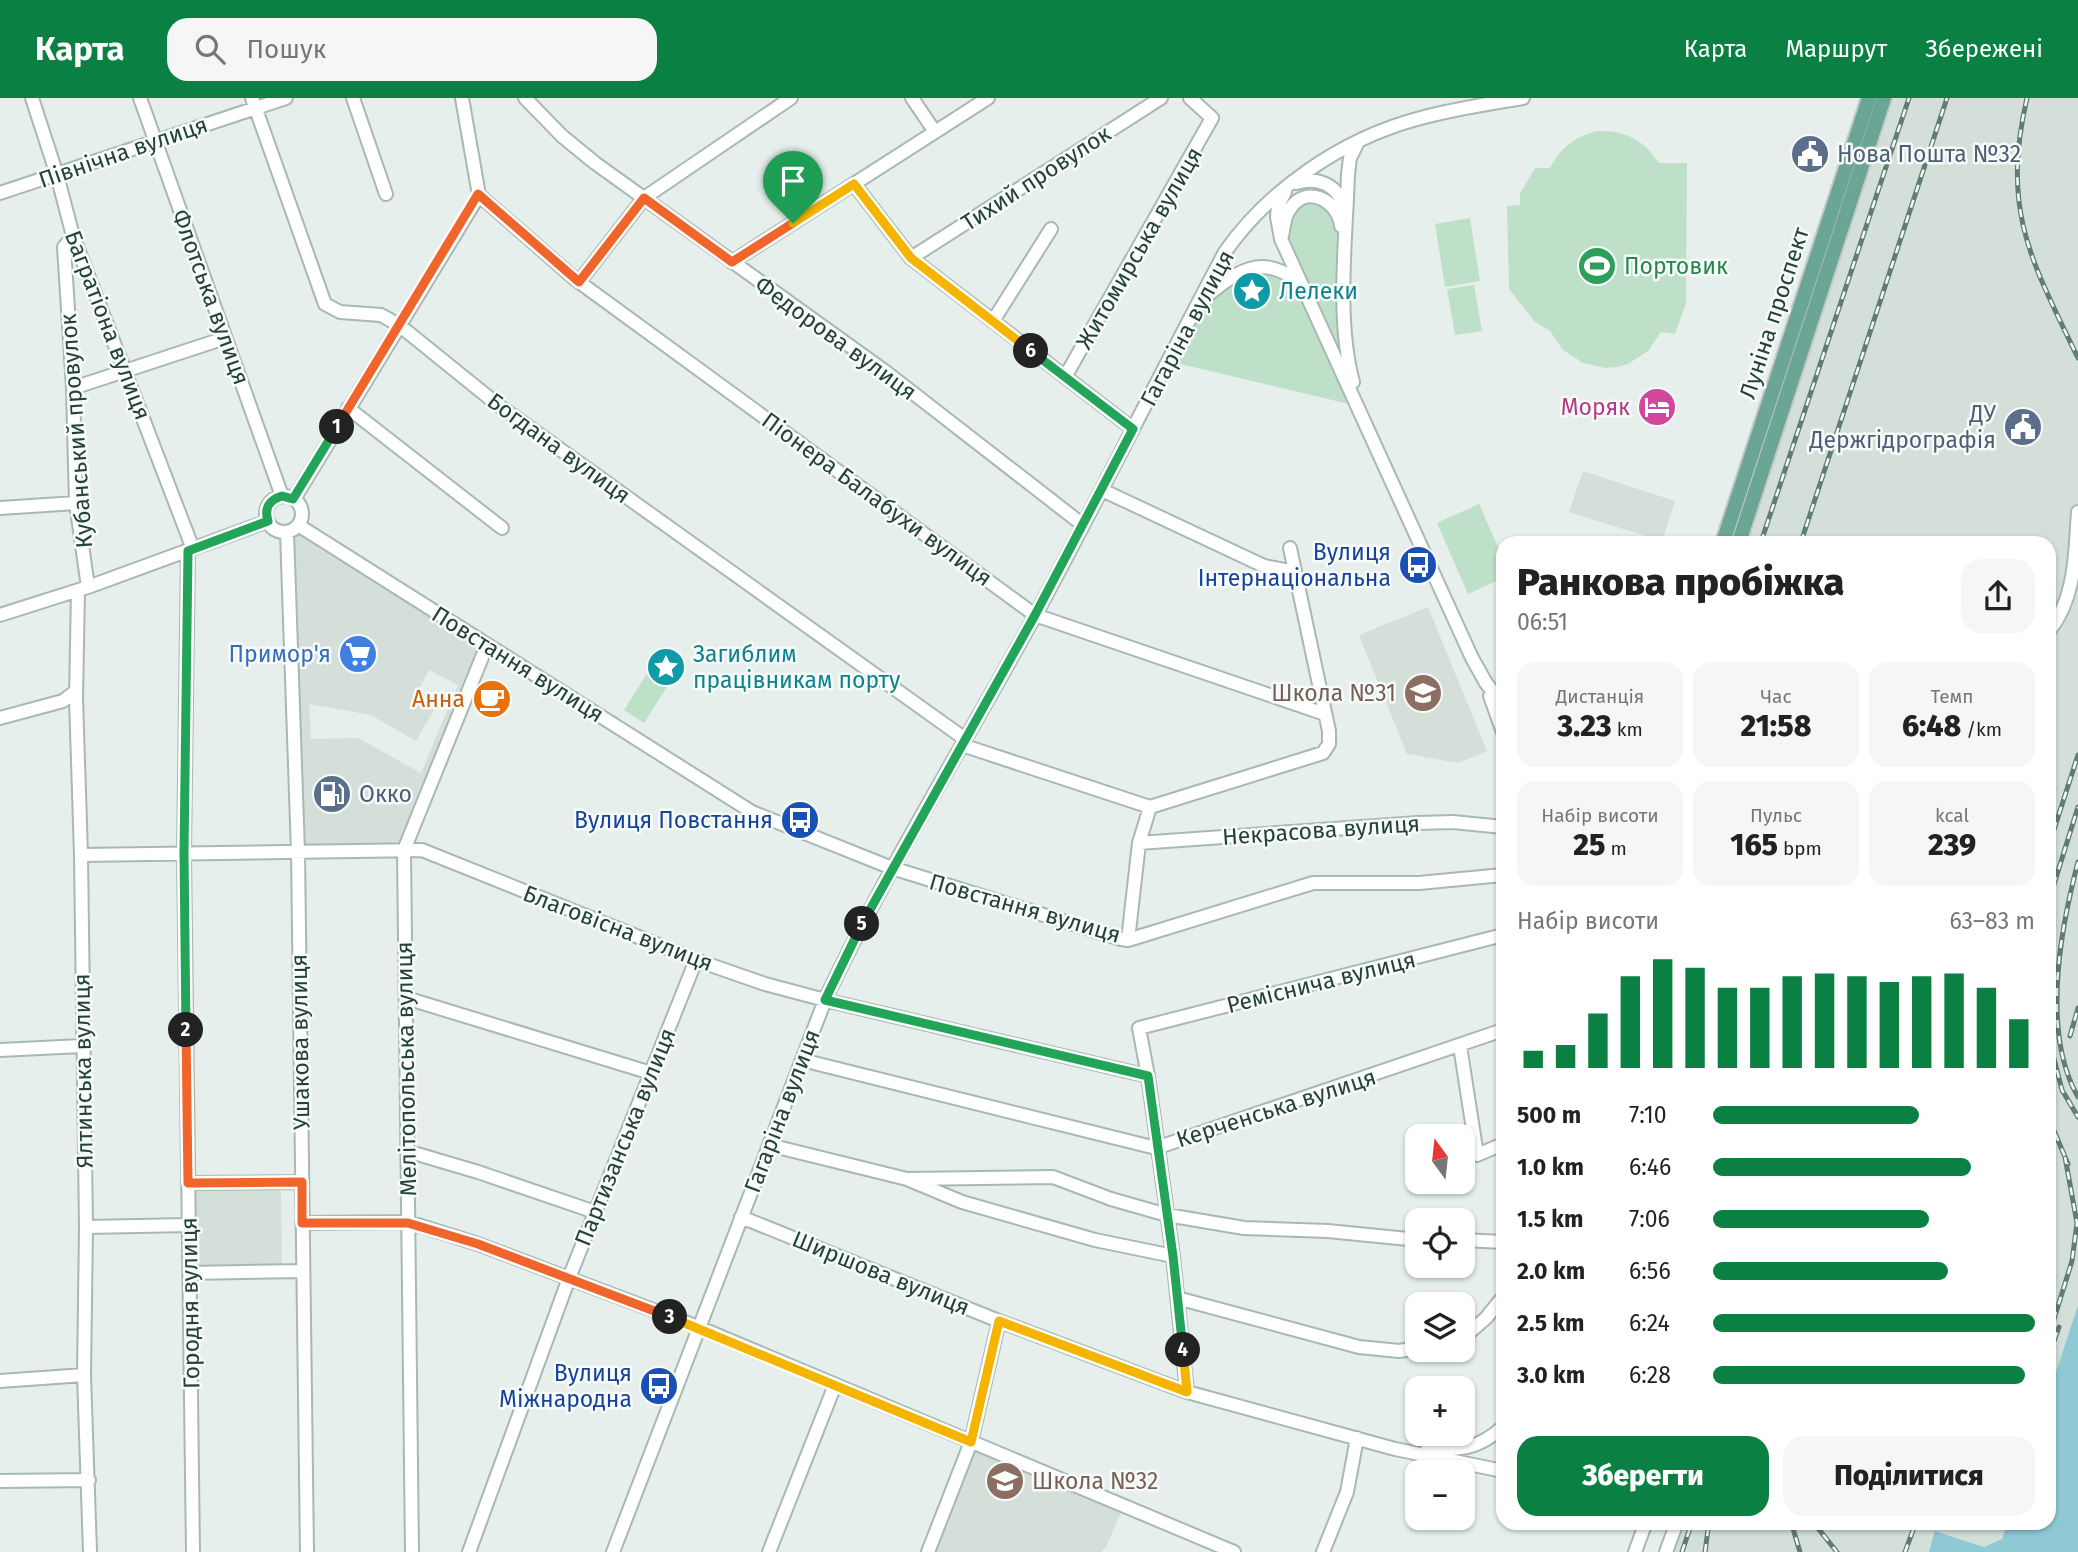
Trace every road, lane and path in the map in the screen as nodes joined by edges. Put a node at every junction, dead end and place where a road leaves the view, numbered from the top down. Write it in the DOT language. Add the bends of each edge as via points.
graph roads {
  1 [pos="32,98"];
  2 [pos="140,98"];
  3 [pos="286,98"];
  4 [pos="354,98"];
  5 [pos="463,98"];
  6 [pos="525,98"];
  7 [pos="791,98"];
  8 [pos="912,98"];
  9 [pos="988,98"];
  10 [pos="1161,98"];
  11 [pos="1190,98"];
  12 [pos="1522,98"];
  13 [pos="1868,98"];
  14 [pos="1884,98"];
  15 [pos="254,103"];
  16 [pos="1445,105"];
  17 [pos="935,132"];
  18 [pos="155,141"];
  19 [pos="1358,141"];
  20 [pos="57,175"];
  21 [pos="854,184"];
  22 [pos="1289,186"];
  23 [pos="0,193"];
  24 [pos="386,194"];
  25 [pos="478,194"];
  26 [pos="644,198"];
  27 [pos="1347,215"];
  28 [pos="1051,229"];
  29 [pos="73,236"];
  30 [pos="1281,239"];
  31 [pos="911,258"];
  32 [pos="732,262"];
  33 [pos="1345,272"];
  34 [pos="579,282"];
  35 [pos="1300,284"];
  36 [pos="1198,303"];
  37 [pos="993,321"];
  38 [pos="399,325"];
  39 [pos="225,338"];
  40 [pos="125,371"];
  41 [pos="1065,377"];
  42 [pos="73,388"];
  43 [pos="348,408"];
  44 [pos="1366,422"];
  45 [pos="1133,429"];
  46 [pos="1102,490"];
  47 [pos="288,497"];
  48 [pos="76,503"];
  49 [pos="0,508"];
  50 [pos="2078,512"];
  51 [pos="268,521"];
  52 [pos="1083,526"];
  53 [pos="502,528"];
  54 [pos="292,529"];
  55 [pos="1725,536"];
  56 [pos="1741,536"];
  57 [pos="1290,548"];
  58 [pos="191,550"];
  59 [pos="1295,572"];
  60 [pos="83,589"];
  61 [pos="0,615"];
  62 [pos="1035,615"];
  63 [pos="2056,620"];
  64 [pos="486,645"];
  65 [pos="1486,682"];
  66 [pos="76,691"];
  67 [pos="1496,696"];
  68 [pos="63,701"];
  69 [pos="76,708"];
  70 [pos="1496,711"];
  71 [pos="1325,715"];
  72 [pos="0,718"];
  73 [pos="963,742"];
  74 [pos="1150,807"];
  75 [pos="1496,826"];
  76 [pos="1139,843"];
  77 [pos="404,850"];
  78 [pos="298,852"];
  79 [pos="184,853"];
  80 [pos="81,855"];
  81 [pos="892,868"];
  82 [pos="1496,876"];
  83 [pos="1496,937"];
  84 [pos="1128,940"];
  85 [pos="696,960"];
  86 [pos="406,998"];
  87 [pos="825,1000"];
  88 [pos="1496,1033"];
  89 [pos="82,1046"];
  90 [pos="1460,1046"];
  91 [pos="0,1050"];
  92 [pos="802,1060"];
  93 [pos="651,1073"];
  94 [pos="1148,1076"];
  95 [pos="769,1145"];
  96 [pos="1496,1147"];
  97 [pos="1156,1148"];
  98 [pos="408,1152"];
  99 [pos="907,1179"];
  100 [pos="302,1182"];
  101 [pos="188,1183"];
  102 [pos="595,1212"];
  103 [pos="1167,1215"];
  104 [pos="741,1217"];
  105 [pos="302,1223"];
  106 [pos="408,1223"];
  107 [pos="189,1225"];
  108 [pos="86,1227"];
  109 [pos="1405,1239"];
  110 [pos="1475,1241"];
  111 [pos="1496,1242"];
  112 [pos="1173,1256"];
  113 [pos="303,1271"];
  114 [pos="190,1273"];
  115 [pos="569,1278"];
  116 [pos="1177,1298"];
  117 [pos="1496,1306"];
  118 [pos="999,1321"];
  119 [pos="698,1327"];
  120 [pos="1475,1328"];
  121 [pos="1405,1349"];
  122 [pos="84,1375"];
  123 [pos="0,1381"];
  124 [pos="835,1385"];
  125 [pos="1187,1392"];
  126 [pos="1496,1432"];
  127 [pos="1357,1438"];
  128 [pos="971,1442"];
  129 [pos="1395,1449"];
  130 [pos="1496,1470"];
  131 [pos="89,1480"];
  132 [pos="0,1481"];
  133 [pos="1643,1530"];
  134 [pos="1673,1530"];
  135 [pos="90,1552"];
  136 [pos="193,1552"];
  137 [pos="307,1552"];
  138 [pos="412,1552"];
  139 [pos="469,1552"];
  140 [pos="613,1552"];
  141 [pos="769,1552"];
  142 [pos="928,1552"];
  143 [pos="1234,1552"];
  144 [pos="1323,1552"];
  145 [pos="1635,1552"];
  146 [pos="1666,1552"];
  1 -- 20 [label="street, Багратіона вулиця"];
  2 -- 18 [label="street, Флотська вулиця"];
  3 -- 15 [label="street, Північна вулиця"];
  4 -- 24 [label="street"];
  5 -- 25 [label="street"];
  6 -- 26 [label="street, Федорова вулиця" via="570,143"];
  7 -- 26 [label="street"];
  8 -- 17 [label="street"];
  9 -- 17 [label="street"];
  10 -- 31 [label="street, Тихий провулок"];
  11 -- 41 [label="street, Житомирська вулиця" via="1212,118"];
  12 -- 16 [label="street, Гагаріна вулиця"];
  13 -- 55 [label="main road, Луніна проспект"];
  14 -- 56 [label="main road, Луніна проспект"];
  15 -- 18 [label="street, Північна вулиця"];
  15 -- 38 [label="street, Богдана вулиця" via="326,304 340,312 381,314"];
  16 -- 19 [label="street, Гагаріна вулиця"];
  17 -- 21 [label="street"];
  18 -- 20 [label="street, Північна вулиця"];
  18 -- 39 [label="street, Флотська вулиця"];
  19 -- 22 [label="street, Гагаріна вулиця"];
  19 -- 27 [label="street" via="1348,165"];
  20 -- 23 [label="street, Північна вулиця"];
  20 -- 29 [label="street, Багратіона вулиця"];
  21 -- 31 [label="street"];
  21 -- 32 [label="street"];
  22 -- 27 [label="street" via="1307,180 1326,184 1340,196"];
  22 -- 30 [label="street" via="1278,206"];
  22 -- 36 [label="street, Гагаріна вулиця" via="1238,234"];
  25 -- 34 [label="street, Піонера Балабухи вулиця"];
  25 -- 38 [label="street"];
  26 -- 32 [label="street, Федорова вулиця"];
  26 -- 34 [label="street"];
  27 -- 33 [label="street"];
  28 -- 37 [label="street"];
  29 -- 40 [label="street, Багратіона вулиця"];
  29 -- 42 [label="street, Кубанський провулок" via="64,247"];
  30 -- 33 [label="street" via="1294,204 1306,197 1325,200 1340,220"];
  30 -- 35 [label="street"];
  31 -- 37 [label="street"];
  32 -- 52 [label="street, Федорова вулиця" via="886,372"];
  33 -- 44 [label="street" via="1345,340"];
  34 -- 62 [label="street, Піонера Балабухи вулиця"];
  35 -- 36 [label="street" via="1278,269 1252,267"];
  35 -- 44 [label="street"];
  36 -- 45 [label="street, Гагаріна вулиця"];
  37 -- 41 [label="street"];
  38 -- 43 [label="street"];
  38 -- 73 [label="street, Богдана вулиця" via="498,405"];
  39 -- 40 [label="street"];
  39 -- 47 [label="street, Флотська вулиця"];
  40 -- 42 [label="street"];
  40 -- 58 [label="street, Багратіона вулиця"];
  41 -- 45 [label="street"];
  42 -- 48 [label="street, Кубанський провулок"];
  43 -- 47 [label="street"];
  43 -- 53 [label="street"];
  44 -- 65 [label="street"];
  45 -- 46 [label="street, Гагаріна вулиця"];
  46 -- 52 [label="street, Гагаріна вулиця"];
  46 -- 59 [label="street" via="1264,566"];
  47 -- 51 [label="street" via="270,502"];
  47 -- 54 [label="street" via="302,511"];
  48 -- 49 [label="street"];
  48 -- 60 [label="street, Кубанський провулок"];
  50 -- 63 [label="street" via="2069,588"];
  51 -- 54 [label="street" via="279,531"];
  51 -- 58 [label="street"];
  52 -- 62 [label="street, Гагаріна вулиця"];
  54 -- 64 [label="street, Повстання вулиця"];
  54 -- 78 [label="street, Ушакова вулиця"];
  57 -- 59 [label="street"];
  58 -- 60 [label="street"];
  58 -- 79 [label="street, Городня вулиця"];
  59 -- 71 [label="street"];
  60 -- 61 [label="street"];
  60 -- 66 [label="street, Ялтинська вулиця"];
  62 -- 71 [label="street, Піонера Балабухи вулиця"];
  62 -- 73 [label="street, Гагаріна вулиця"];
  64 -- 77 [label="street, Мелітопольська вулиця"];
  64 -- 81 [label="street, Повстання вулиця" via="752,812"];
  65 -- 67 [label="street"];
  65 -- 70 [label="street"];
  66 -- 68 [label="street"];
  66 -- 69 [label="street, Ялтинська вулиця"];
  68 -- 69 [label="street"];
  68 -- 72 [label="street"];
  69 -- 80 [label="street, Ялтинська вулиця"];
  71 -- 74 [label="street" via="1329,744 1324,753"];
  73 -- 74 [label="street, Богдана вулиця"];
  73 -- 81 [label="street, Гагаріна вулиця"];
  74 -- 76 [label="street"];
  75 -- 76 [label="street, Некрасова вулиця" via="1418,822"];
  76 -- 84 [label="street"];
  77 -- 78 [label="street, Благовісна вулиця"];
  77 -- 85 [label="street, Благовісна вулиця" via="422,850"];
  77 -- 86 [label="street, Мелітопольська вулиця"];
  78 -- 79 [label="street, Благовісна вулиця"];
  78 -- 100 [label="street, Ушакова вулиця"];
  79 -- 80 [label="street, Благовісна вулиця"];
  79 -- 101 [label="street, Городня вулиця"];
  80 -- 89 [label="street, Ялтинська вулиця"];
  81 -- 84 [label="street, Повстання вулиця"];
  81 -- 87 [label="street, Гагаріна вулиця"];
  82 -- 84 [label="street, Повстання вулиця" via="1419,883 1313,883"];
  83 -- 94 [label="street, Реміснича вулиця" via="1139,1028"];
  85 -- 87 [label="street, Благовісна вулиця"];
  85 -- 93 [label="street, Партизанська вулиця"];
  86 -- 93 [label="street"];
  86 -- 98 [label="street, Мелітопольська вулиця"];
  87 -- 92 [label="street, Гагаріна вулиця"];
  87 -- 94 [label="street, Благовісна вулиця"];
  88 -- 90 [label="street, Керченська вулиця"];
  89 -- 91 [label="street"];
  89 -- 108 [label="street, Ялтинська вулиця"];
  90 -- 96 [label="street" via="1477,1155"];
  90 -- 97 [label="street, Керченська вулиця"];
  92 -- 95 [label="street, Гагаріна вулиця"];
  92 -- 97 [label="street, Керченська вулиця"];
  93 -- 102 [label="street, Партизанська вулиця"];
  94 -- 97 [label="street"];
  95 -- 99 [label="street"];
  95 -- 104 [label="street, Гагаріна вулиця"];
  97 -- 103 [label="street"];
  98 -- 102 [label="street"];
  98 -- 106 [label="street, Мелітопольська вулиця"];
  99 -- 103 [label="street" via="1053,1177"];
  99 -- 112 [label="street" via="962,1202 1095,1240"];
  100 -- 101 [label="street"];
  100 -- 105 [label="street, Ушакова вулиця"];
  101 -- 107 [label="street, Городня вулиця"];
  102 -- 115 [label="street, Партизанська вулиця"];
  103 -- 109 [label="street" via="1244,1228"];
  103 -- 112 [label="street"];
  104 -- 118 [label="street, Ширшова вулиця"];
  104 -- 119 [label="street, Гагаріна вулиця"];
  105 -- 106 [label="street"];
  105 -- 113 [label="street, Ушакова вулиця"];
  106 -- 115 [label="street"];
  106 -- 138 [label="street, Мелітопольська вулиця"];
  107 -- 108 [label="street"];
  107 -- 114 [label="street, Городня вулиця"];
  108 -- 122 [label="street, Ялтинська вулиця"];
  110 -- 111 [label="street"];
  112 -- 116 [label="street"];
  113 -- 114 [label="street"];
  113 -- 137 [label="street, Ушакова вулиця"];
  114 -- 136 [label="street, Городня вулиця"];
  115 -- 119 [label="street"];
  115 -- 139 [label="street, Партизанська вулиця"];
  116 -- 121 [label="street" via="1359,1347"];
  116 -- 125 [label="street"];
  117 -- 120 [label="street"];
  118 -- 125 [label="street, Ширшова вулиця"];
  118 -- 128 [label="street"];
  119 -- 124 [label="street"];
  119 -- 140 [label="street, Гагаріна вулиця"];
  122 -- 123 [label="street"];
  122 -- 131 [label="street, Ялтинська вулиця"];
  124 -- 128 [label="street"];
  124 -- 141 [label="street"];
  125 -- 127 [label="street, Ширшова вулиця"];
  126 -- 129 [label="street" via="1467,1449"];
  127 -- 129 [label="street, Ширшова вулиця"];
  127 -- 144 [label="street" via="1347,1492"];
  128 -- 142 [label="street"];
  128 -- 143 [label="street"];
  129 -- 130 [label="street, Ширшова вулиця"];
  131 -- 132 [label="street"];
  131 -- 135 [label="street, Ялтинська вулиця"];
  133 -- 145 [label="street"];
  134 -- 146 [label="street"];
}
